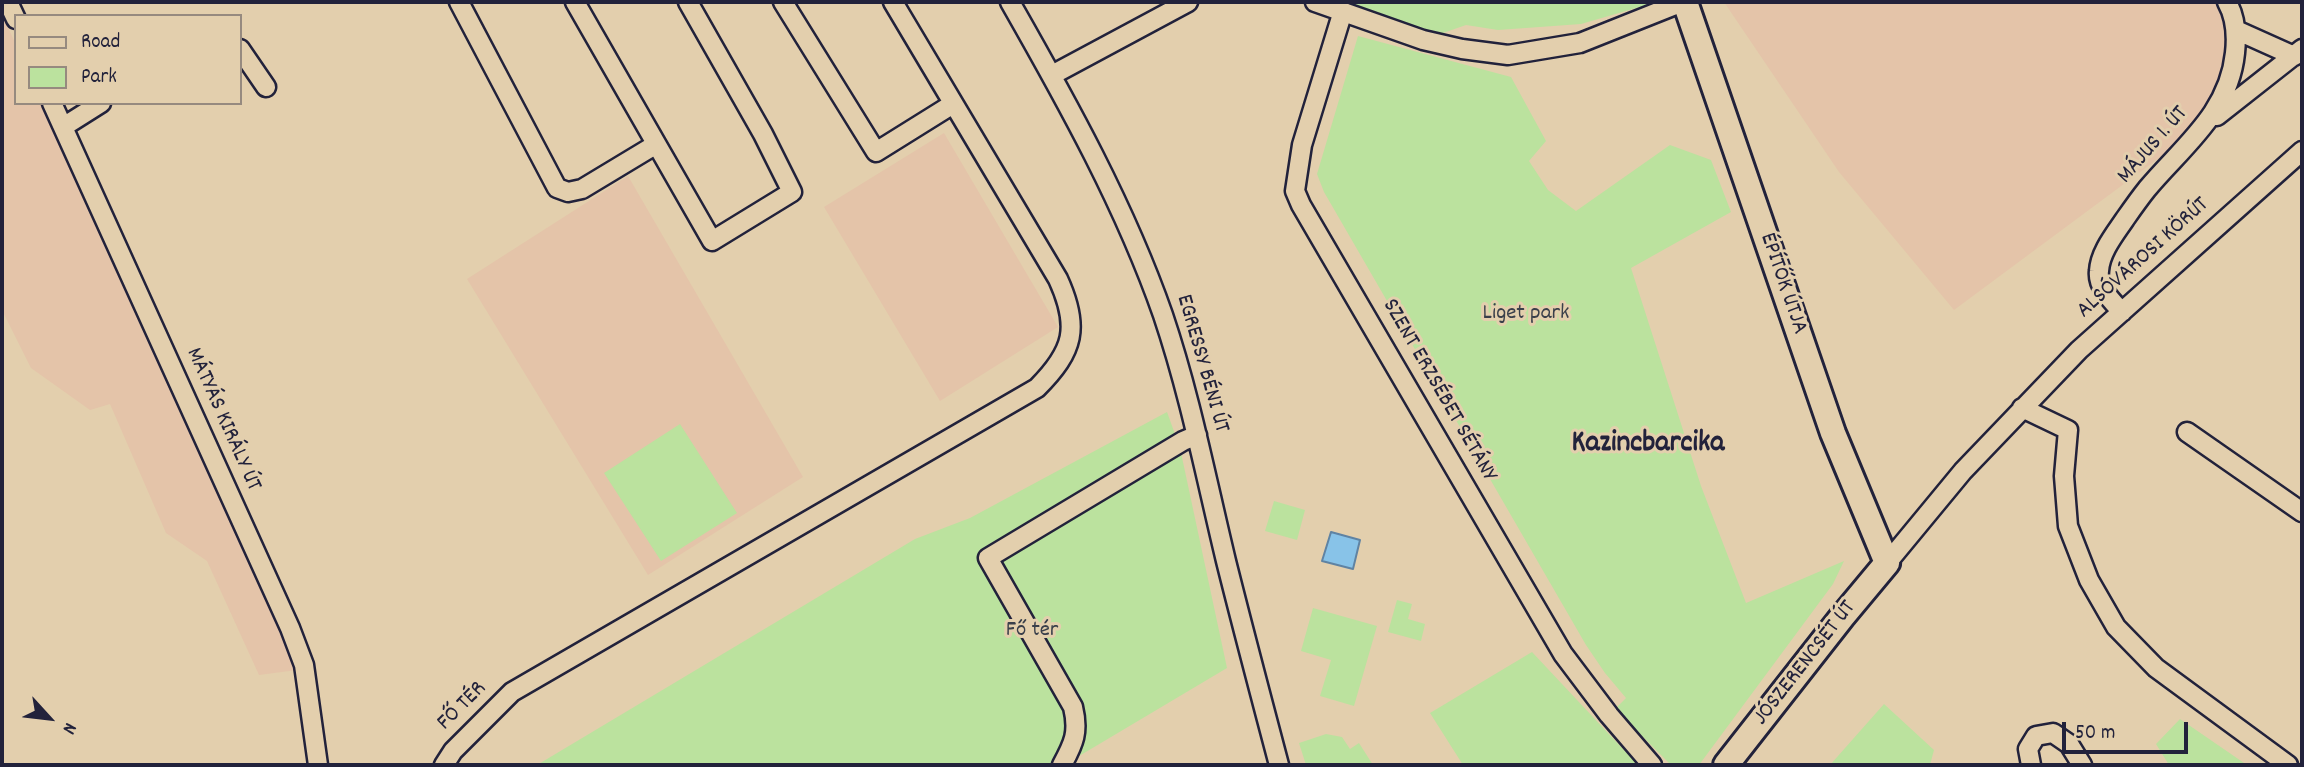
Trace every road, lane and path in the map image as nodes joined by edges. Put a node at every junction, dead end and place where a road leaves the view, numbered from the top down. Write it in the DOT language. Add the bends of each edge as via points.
graph roads {
  1 [pos="459,2"];
  2 [pos="575,2"];
  3 [pos="688,2"];
  4 [pos="783,2"];
  5 [pos="893,2"];
  6 [pos="1010,2"];
  7 [pos="1188,2"];
  8 [pos="1315,2"];
  9 [pos="1684,2"];
  10 [pos="2227,2"];
  11 [pos="1168,6"];
  12 [pos="1343,11"];
  13 [pos="2236,30"];
  14 [pos="242,52"];
  15 [pos="2298,53"];
  16 [pos="1052,75"];
  17 [pos="266,87"];
  18 [pos="953,104"];
  19 [pos="53,105"];
  20 [pos="98,105"];
  21 [pos="2205,125"];
  22 [pos="63,127"];
  23 [pos="655,145"];
  24 [pos="2302,151"];
  25 [pos="2122,312"];
  26 [pos="2022,408"];
  27 [pos="2187,432"];
  28 [pos="1197,435"];
  29 [pos="2302,512"];
  30 [pos="1887,563"];
  31 [pos="318,765"];
  32 [pos="444,765"];
  33 [pos="1062,765"];
  34 [pos="1279,765"];
  35 [pos="1652,765"];
  36 [pos="1726,765"];
  37 [pos="2031,765"];
  38 [pos="2082,765"];
  39 [pos="2288,765"];
  1 -- 23 [label="street" via="557,188 568,192 582,189"];
  2 -- 23 [label="street"];
  3 -- 23 [label="street" via="792,192 712,241"];
  4 -- 18 [label="street" via="876,152"];
  5 -- 18 [label="street, FŐ TÉR"];
  6 -- 16 [label="street, EGRESSY BÉNI ÚT"];
  7 -- 11 [label="street"];
  8 -- 12 [label="street"];
  9 -- 12 [label="street" via="1580,43 1508,55 1423,40"];
  9 -- 30 [label="street, ÉPÍTŐK ÚTJA" via="1833,433"];
  10 -- 13 [label="street, MÁJUS 1. ÚT"];
  11 -- 16 [label="street"];
  12 -- 35 [label="street, SZENT ERZSÉBET SÉTÁNY" via="1303,145 1295,191 1563,654"];
  13 -- 15 [label="street"];
  13 -- 21 [label="street, MÁJUS 1. ÚT" via="2230,81"];
  14 -- 17 [label="street"];
  15 -- 21 [label="street"];
  16 -- 28 [label="street, EGRESSY BÉNI ÚT" via="1141,259 1175,353"];
  18 -- 32 [label="street, FŐ TÉR" via="1068,301 1070,337 1050,375 1019,399 512,692"];
  19 -- 22 [label="street, MÁTYÁS KIRÁLY ÚT"];
  20 -- 22 [label="street"];
  21 -- 25 [label="street, MÁJUS 1. ÚT" via="2146,191 2103,256 2101,284"];
  22 -- 31 [label="street, MÁTYÁS KIRÁLY ÚT" via="290,628 304,665"];
  24 -- 25 [label="street, ALSÓVÁROSI KÖRÚT"];
  25 -- 26 [label="street, ALSÓVÁROSI KÖRÚT"];
  26 -- 30 [label="street, ALSÓVÁROSI KÖRÚT"];
  26 -- 39 [label="street" via="2068,430 2064,476 2067,526 2089,580 2116,627 2156,668"];
  27 -- 29 [label="street"];
  28 -- 33 [label="street" via="988,558 1073,707 1077,725 1073,746"];
  28 -- 34 [label="street, EGRESSY BÉNI ÚT"];
  30 -- 36 [label="street, JÓSZERENCSÉT ÚT"];
  37 -- 38 [label="street" via="2028,748 2036,736 2053,733 2069,744"];
}
